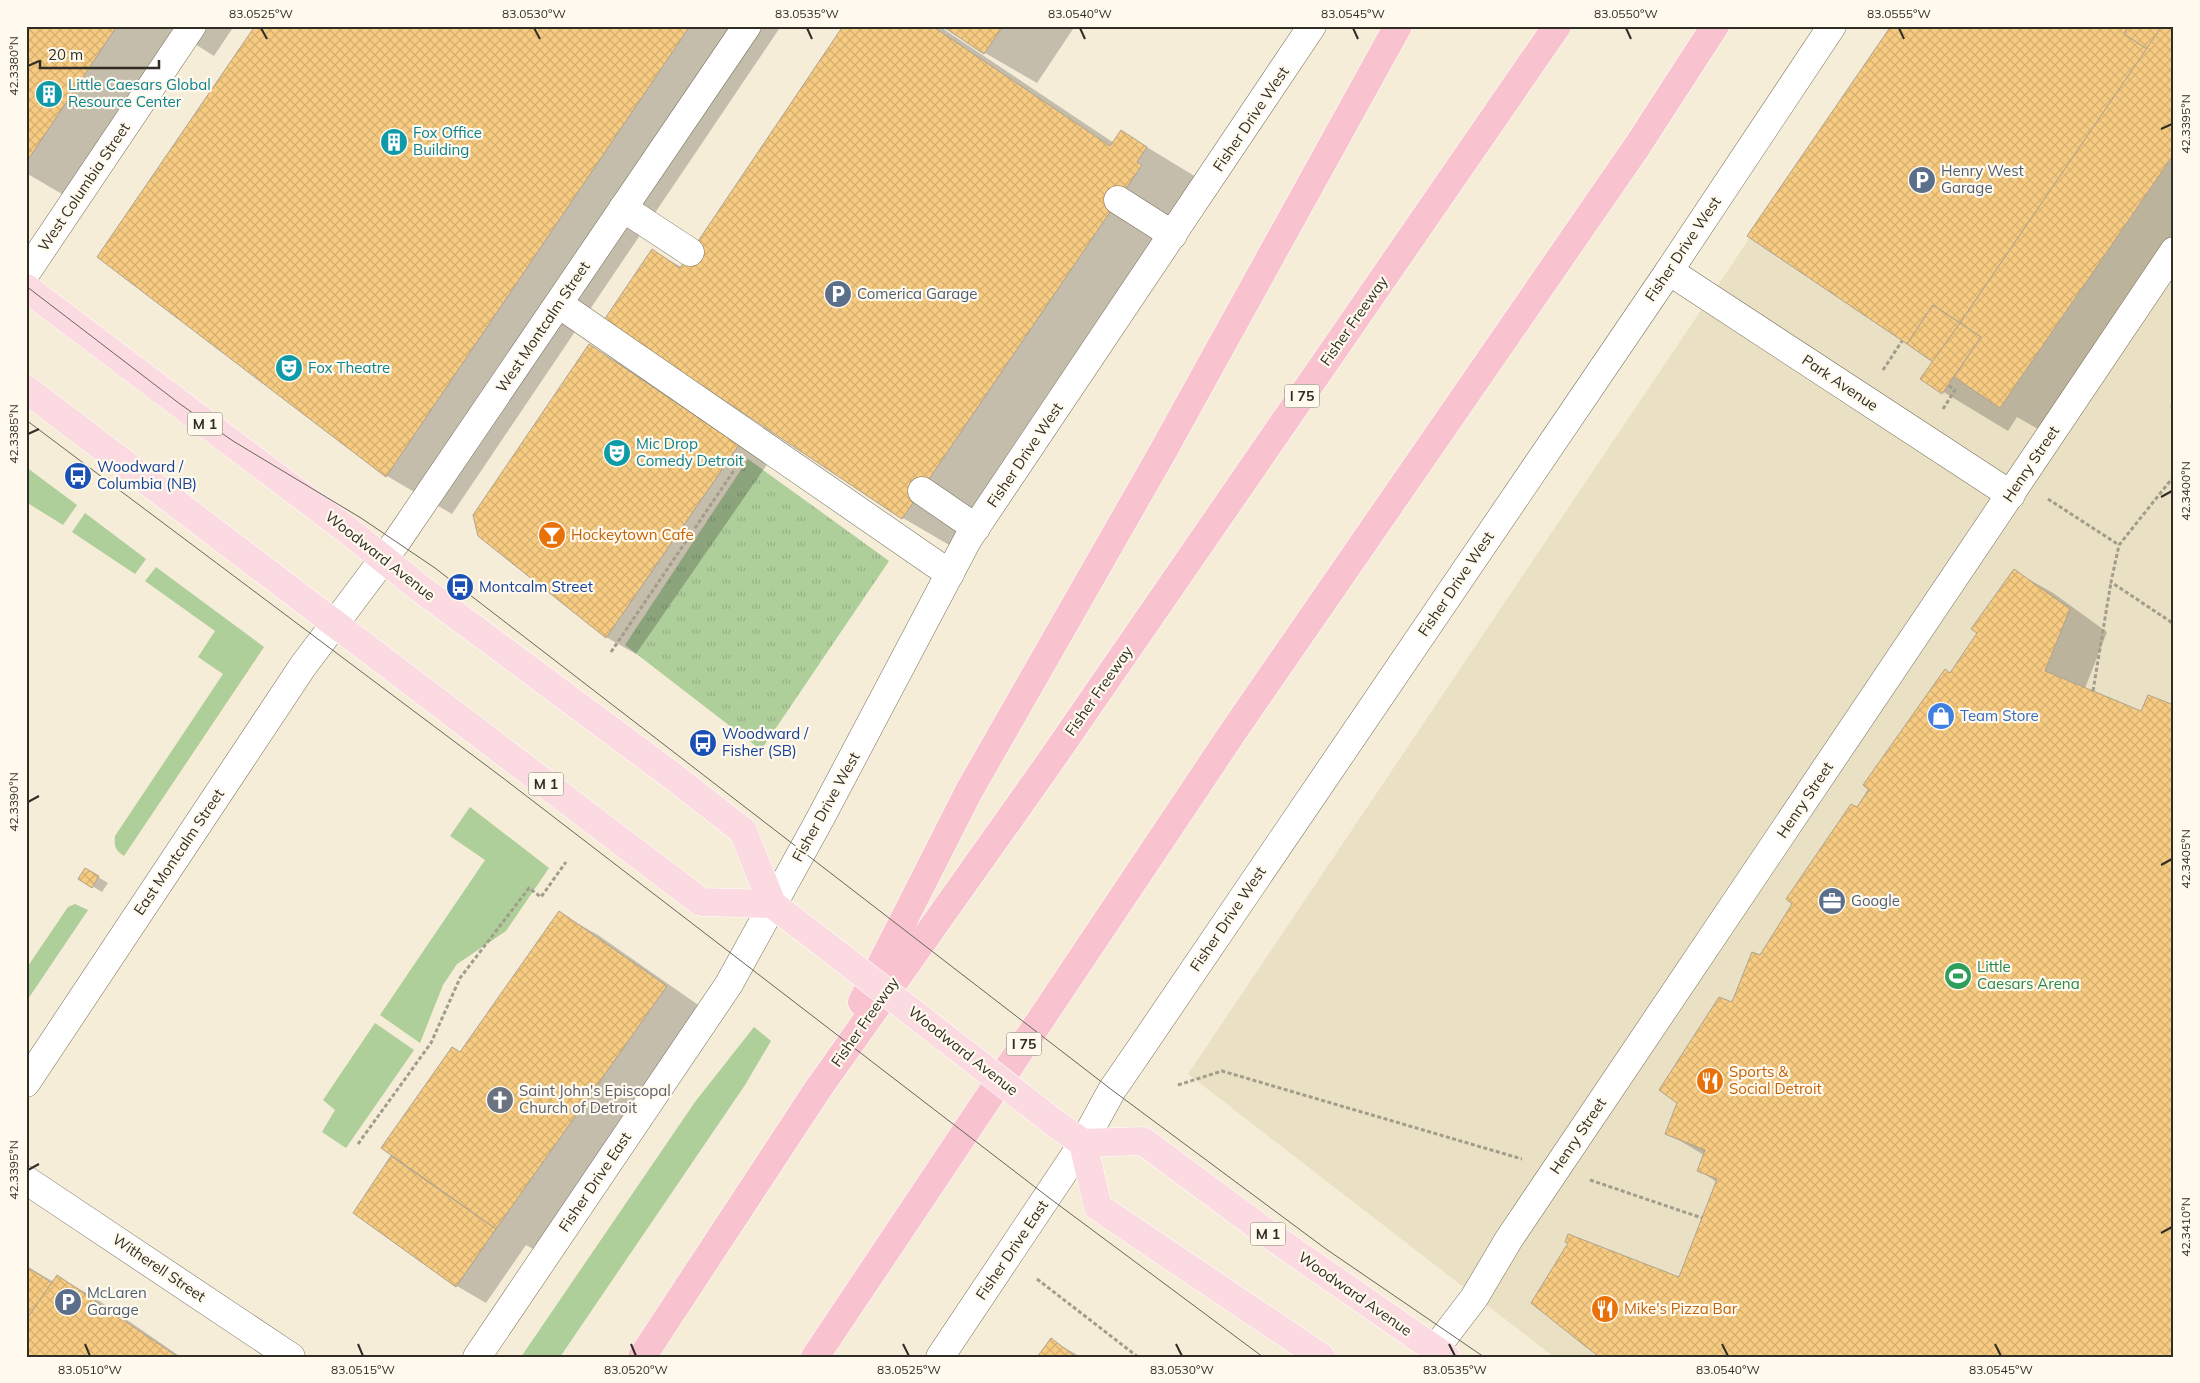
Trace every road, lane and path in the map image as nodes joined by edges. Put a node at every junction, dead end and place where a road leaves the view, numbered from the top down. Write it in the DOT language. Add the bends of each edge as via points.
graph roads {
  1 [pos="192,26"];
  2 [pos="747,26"];
  3 [pos="1398,26"];
  4 [pos="1557,26"];
  5 [pos="1715,26"];
  6 [pos="1832,26"];
  7 [pos="1305,29"];
  8 [pos="1118,200"];
  9 [pos="623,208"];
  10 [pos="1173,234"];
  11 [pos="2174,250"];
  12 [pos="690,252"];
  13 [pos="1669,271"];
  14 [pos="26,273"];
  15 [pos="26,288"];
  16 [pos="559,304"];
  17 [pos="1902,342"];
  18 [pos="1883,370"];
  19 [pos="1948,385"];
  20 [pos="26,389"];
  21 [pos="1943,409"];
  22 [pos="756,439"];
  23 [pos="2174,476"];
  24 [pos="2015,488"];
  25 [pos="922,491"];
  26 [pos="976,528"];
  27 [pos="2119,545"];
  28 [pos="384,560"];
  29 [pos="950,574"];
  30 [pos="2111,582"];
  31 [pos="335,624"];
  32 [pos="2174,624"];
  33 [pos="611,652"];
  34 [pos="2093,690"];
  35 [pos="566,862"];
  36 [pos="772,904"];
  37 [pos="26,1083"];
  38 [pos="1178,1085"];
  39 [pos="818,1089"];
  40 [pos="1083,1143"];
  41 [pos="358,1144"];
  42 [pos="1556,1169"];
  43 [pos="26,1180"];
  44 [pos="1702,1218"];
  45 [pos="1037,1279"];
  46 [pos="1440,1353"];
  47 [pos="291,1357"];
  48 [pos="477,1357"];
  49 [pos="642,1357"];
  50 [pos="814,1357"];
  51 [pos="940,1357"];
  52 [pos="1138,1357"];
  53 [pos="1321,1357"];
  1 -- 14 [label="street, West Columbia Street"];
  2 -- 9 [label="street, West Montcalm Street"];
  3 -- 39 [label="highway" via="1162,453 969,791"];
  4 -- 39 [label="highway, Fisher Freeway / I 75" via="1052,758"];
  5 -- 50 [label="highway, I 75" via="1632,153 1232,732"];
  6 -- 13 [label="street, Fisher Drive West"];
  7 -- 10 [label="street, Fisher Drive West"];
  8 -- 10 [label="street"];
  9 -- 12 [label="street"];
  9 -- 16 [label="street, West Montcalm Street"];
  10 -- 26 [label="street, Fisher Drive West"];
  11 -- 24 [label="street, Henry Street"];
  13 -- 24 [label="street, Park Avenue" via="1866,401"];
  13 -- 40 [label="street, Fisher Drive West" via="1128,1066"];
  15 -- 28 [label="main road, Woodward Avenue / M 1"];
  16 -- 22 [label="street"];
  16 -- 28 [label="street, West Montcalm Street"];
  17 -- 18 [label="path"];
  19 -- 21 [label="path" via="1955,390"];
  20 -- 31 [label="main road, M 1"];
  22 -- 29 [label="street"];
  22 -- 33 [label="path"];
  23 -- 27 [label="path"];
  24 -- 27 [label="path"];
  24 -- 42 [label="street, Henry Street"];
  25 -- 26 [label="street"];
  26 -- 29 [label="street, Fisher Drive West"];
  27 -- 30 [label="path"];
  28 -- 31 [label="street, West Montcalm Street"];
  28 -- 36 [label="main road, Woodward Avenue / M 1" via="743,831"];
  29 -- 36 [label="street, Fisher Drive West"];
  30 -- 32 [label="path"];
  30 -- 34 [label="path"];
  31 -- 36 [label="main road, M 1" via="702,902"];
  31 -- 37 [label="street, East Montcalm Street" via="303,666"];
  35 -- 41 [label="path" via="541,897 528,888 460,978 431,1043"];
  36 -- 40 [label="main road, Woodward Avenue, bridge"];
  36 -- 48 [label="street, Fisher Drive East" via="729,984"];
  38 -- 42 [label="path" via="1222,1071"];
  39 -- 49 [label="highway, Fisher Freeway / I 75"];
  40 -- 46 [label="main road, Woodward Avenue / M 1" via="1143,1142"];
  40 -- 51 [label="street, Fisher Drive East"];
  40 -- 53 [label="main road" via="1098,1207"];
  42 -- 44 [label="path"];
  42 -- 46 [label="street, Henry Street"];
  43 -- 47 [label="street, Witherell Street"];
  45 -- 52 [label="path"];
}
